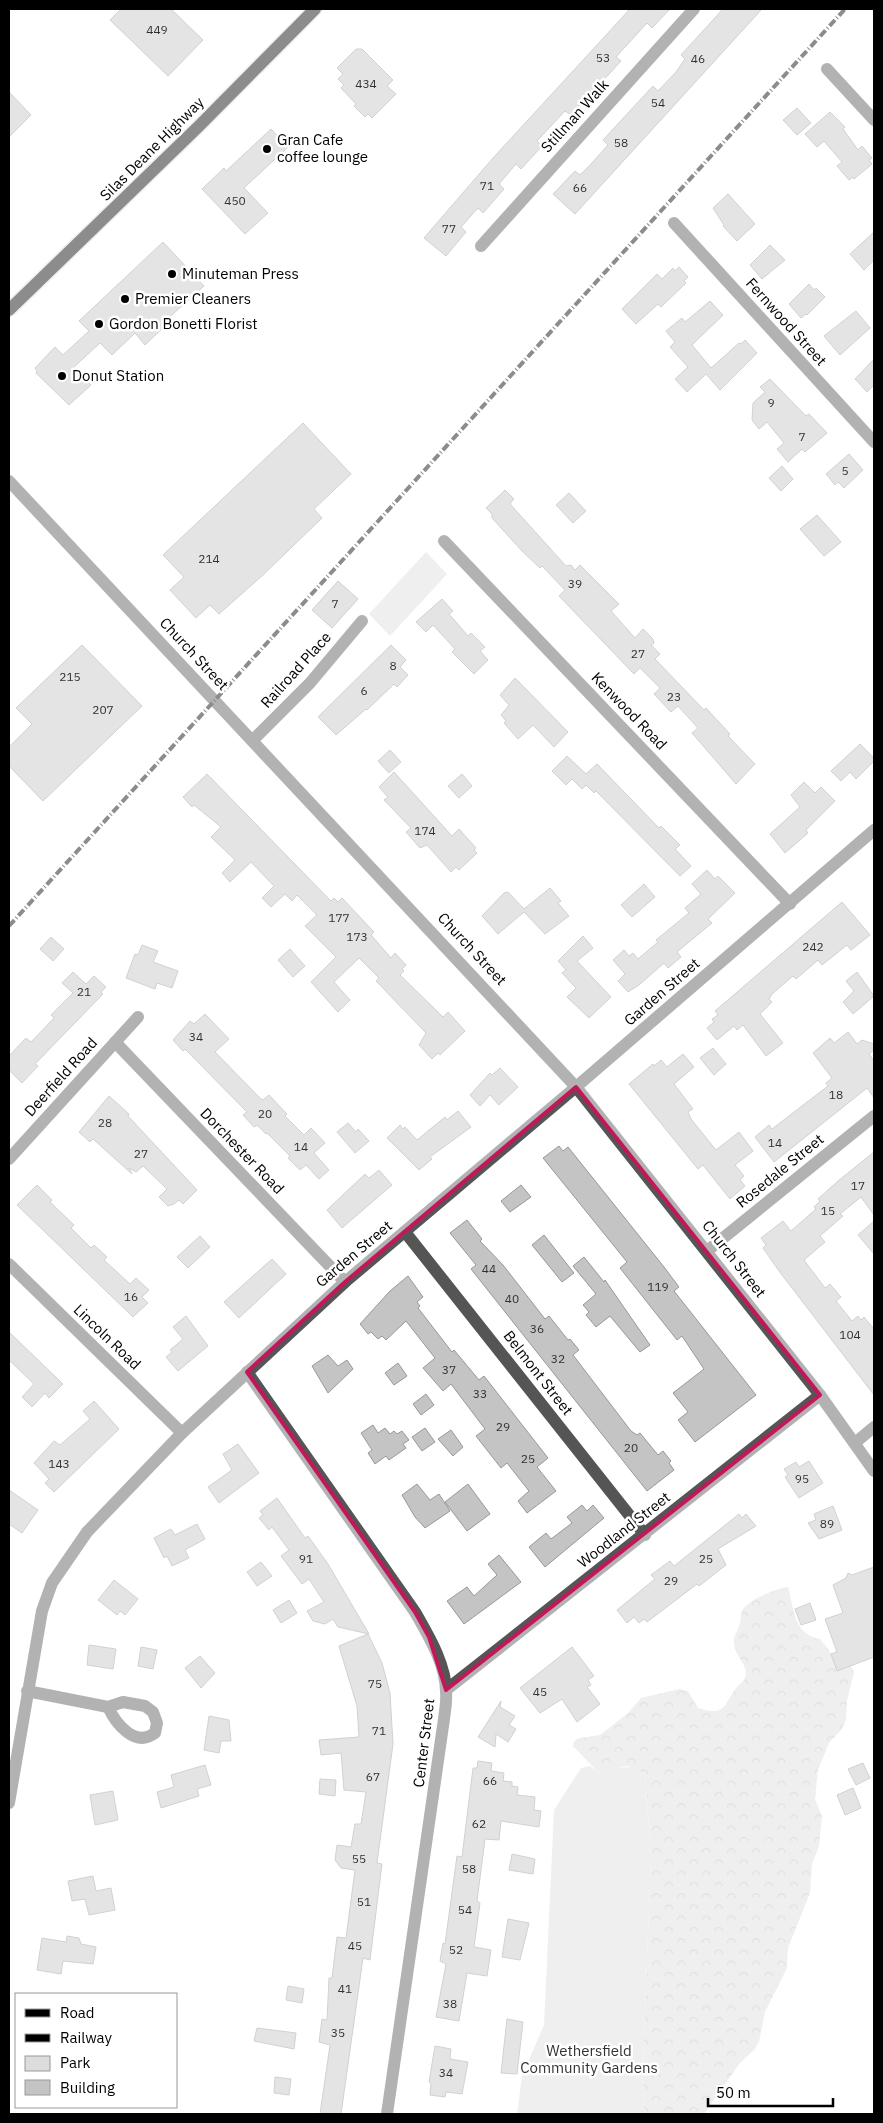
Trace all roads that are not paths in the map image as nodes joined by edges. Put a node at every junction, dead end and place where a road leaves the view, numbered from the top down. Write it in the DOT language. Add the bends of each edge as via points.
graph roads {
  1 [pos="315,9"];
  2 [pos="694,9"];
  3 [pos="827,69"];
  4 [pos="874,120"];
  5 [pos="674,223"];
  6 [pos="481,246"];
  7 [pos="9,310"];
  8 [pos="874,442"];
  9 [pos="9,481"];
  10 [pos="444,541"];
  11 [pos="362,621"];
  12 [pos="253,740"];
  13 [pos="874,830"];
  14 [pos="790,904"];
  15 [pos="138,1017"];
  16 [pos="115,1042"];
  17 [pos="576,1087"];
  18 [pos="874,1116"];
  19 [pos="9,1159"];
  20 [pos="405,1232"];
  21 [pos="707,1251"];
  22 [pos="9,1264"];
  23 [pos="345,1282"];
  24 [pos="248,1372"];
  25 [pos="820,1394"];
  26 [pos="874,1427"];
  27 [pos="182,1433"];
  28 [pos="856,1442"];
  29 [pos="874,1471"];
  30 [pos="645,1535"];
  31 [pos="446,1690"];
  32 [pos="27,1691"];
  33 [pos="108,1707"];
  34 [pos="9,1803"];
  35 [pos="387,2114"];
  1 -- 7 [label="main road, Silas Deane Highway" via="151,174"];
  2 -- 6 [label="street, Stillman Walk"];
  3 -- 4 [label="street"];
  5 -- 8 [label="street, Fernwood Street"];
  9 -- 12 [label="street, Church Street"];
  10 -- 14 [label="street, Kenwood Road"];
  11 -- 12 [label="street, Railroad Place" via="310,683"];
  12 -- 17 [label="street, Church Street"];
  13 -- 14 [label="street, Garden Street"];
  14 -- 17 [label="street, Garden Street"];
  15 -- 16 [label="street, Deerfield Road"];
  16 -- 19 [label="street, Deerfield Road"];
  16 -- 23 [label="street, Dorchester Road"];
  17 -- 20 [label="street, Garden Street"];
  17 -- 21 [label="street, Church Street"];
  18 -- 21 [label="street, Rosedale Street"];
  20 -- 23 [label="street, Garden Street"];
  20 -- 30 [label="street, Belmont Street"];
  21 -- 25 [label="street, Church Street"];
  22 -- 27 [label="street, Lincoln Road"];
  23 -- 24 [label="street, Garden Street"];
  24 -- 27 [label="street, Garden Street"];
  24 -- 31 [label="street, Center Street" via="414,1612 433,1646"];
  25 -- 28 [label="street, Church Street"];
  25 -- 30 [label="street, Woodland Street"];
  26 -- 28 [label="street"];
  27 -- 32 [label="street, Garden Street" via="87,1532 52,1583 40,1618"];
  28 -- 29 [label="street, Church Street"];
  30 -- 31 [label="street, Woodland Street"];
  31 -- 35 [label="street, Center Street" via="442,1739"];
  32 -- 33 [label="street"];
  32 -- 34 [label="street, Garden Street"];
}
